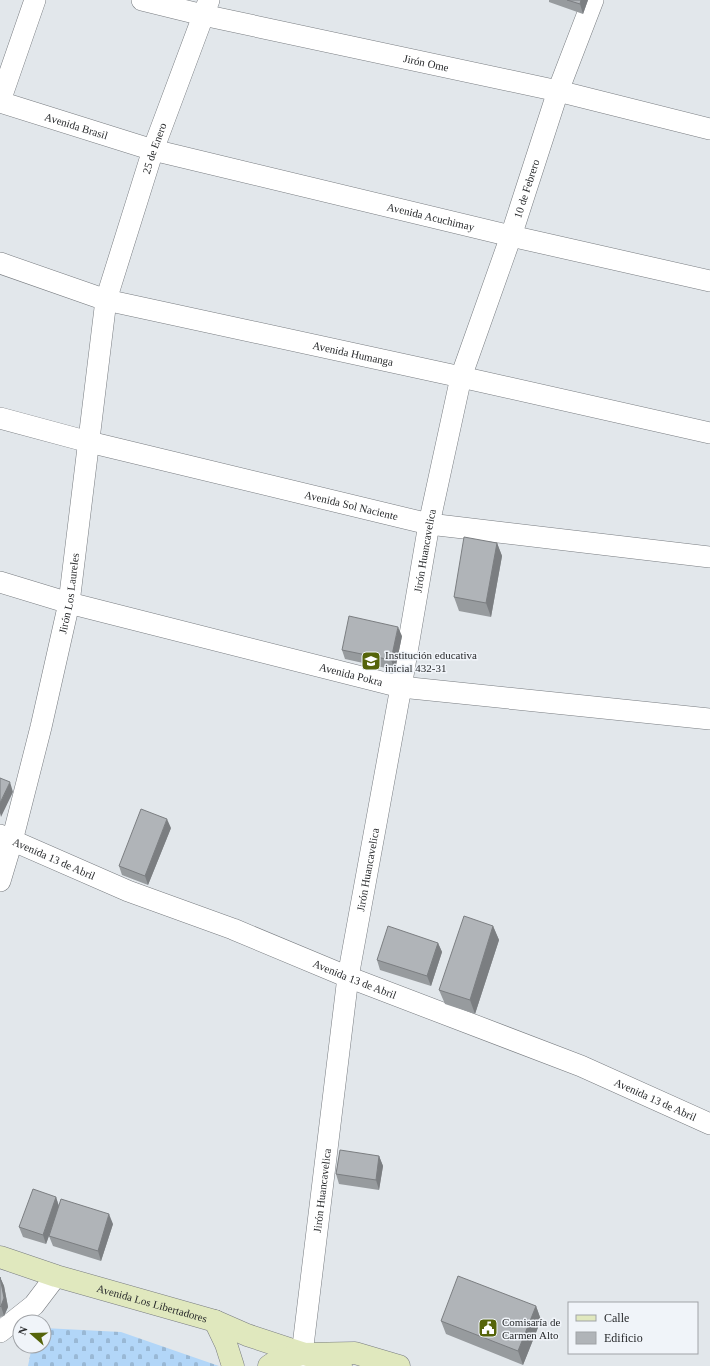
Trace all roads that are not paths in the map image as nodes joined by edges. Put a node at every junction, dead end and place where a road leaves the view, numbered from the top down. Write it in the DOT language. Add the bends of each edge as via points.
graph roads {
  1 [pos="35,0"];
  2 [pos="142,0"];
  3 [pos="593,0"];
  4 [pos="206,8"];
  5 [pos="558,91"];
  6 [pos="0,101"];
  7 [pos="710,128"];
  8 [pos="153,150"];
  9 [pos="511,236"];
  10 [pos="0,263"];
  11 [pos="710,281"];
  12 [pos="106,300"];
  13 [pos="460,377"];
  14 [pos="0,418"];
  15 [pos="710,433"];
  16 [pos="89,442"];
  17 [pos="429,524"];
  18 [pos="710,557"];
  19 [pos="0,582"];
  20 [pos="69,603"];
  21 [pos="401,687"];
  22 [pos="710,719"];
  23 [pos="6,838"];
  24 [pos="0,881"];
  25 [pos="348,977"];
  26 [pos="710,1124"];
  27 [pos="0,1257"];
  28 [pos="56,1276"];
  29 [pos="215,1321"];
  30 [pos="0,1332"];
  31 [pos="303,1360"];
  32 [pos="233,1366"];
  33 [pos="269,1366"];
  34 [pos="341,1366"];
  35 [pos="399,1366"];
  1 -- 6 [label="street"];
  2 -- 4 [label="street, Jirón Ome"];
  3 -- 5 [label="street, 10 de Febrero"];
  4 -- 5 [label="street, Jirón Ome"];
  4 -- 8 [label="street, 25 de Enero"];
  5 -- 7 [label="street, Jirón Ome"];
  5 -- 9 [label="street, 10 de Febrero"];
  6 -- 8 [label="street, Avenida Brasil"];
  8 -- 9 [label="street, Avenida Acuchimay"];
  8 -- 12 [label="street, 25 de Enero"];
  9 -- 11 [label="street, Avenida Acuchimay"];
  9 -- 13 [label="street, 10 de Febrero"];
  10 -- 12 [label="street, Avenida Humanga"];
  12 -- 13 [label="street, Avenida Humanga"];
  12 -- 16 [label="street, Jirón Los Laureles"];
  13 -- 15 [label="street, Avenida Humanga"];
  13 -- 17 [label="street, Jirón Huancavelica"];
  14 -- 16 [label="street, Avenida Sol Naciente"];
  16 -- 17 [label="street, Avenida Sol Naciente"];
  16 -- 20 [label="street, Jirón Los Laureles"];
  17 -- 18 [label="street, Avenida Sol Naciente"];
  17 -- 21 [label="street, Jirón Huancavelica"];
  19 -- 20 [label="street, Avenida Pokra"];
  20 -- 21 [label="street, Avenida Pokra"];
  20 -- 23 [label="street, Jirón Los Laureles" via="41,727"];
  21 -- 22 [label="street, Avenida Pokra"];
  21 -- 25 [label="street, Jirón Huancavelica"];
  23 -- 24 [label="street, Jirón Los Laureles"];
  23 -- 25 [label="street, Avenida 13 de Abril" via="128,891 233,929"];
  25 -- 26 [label="street, Avenida 13 de Abril" via="581,1066"];
  25 -- 31 [label="street, Jirón Huancavelica"];
  27 -- 28 [label="street, Avenida Los Libertadores"];
  28 -- 29 [label="street, Avenida Los Libertadores"];
  28 -- 30 [label="street" via="34,1305"];
  29 -- 31 [label="street, Avenida Los Libertadores"];
  29 -- 32 [label="street"];
  31 -- 33 [label="street" via="275,1362"];
  31 -- 34 [label="street, Avenida Los Libertadores"];
  31 -- 35 [label="street, Avenida Los Libertadores" via="355,1354"];
}
